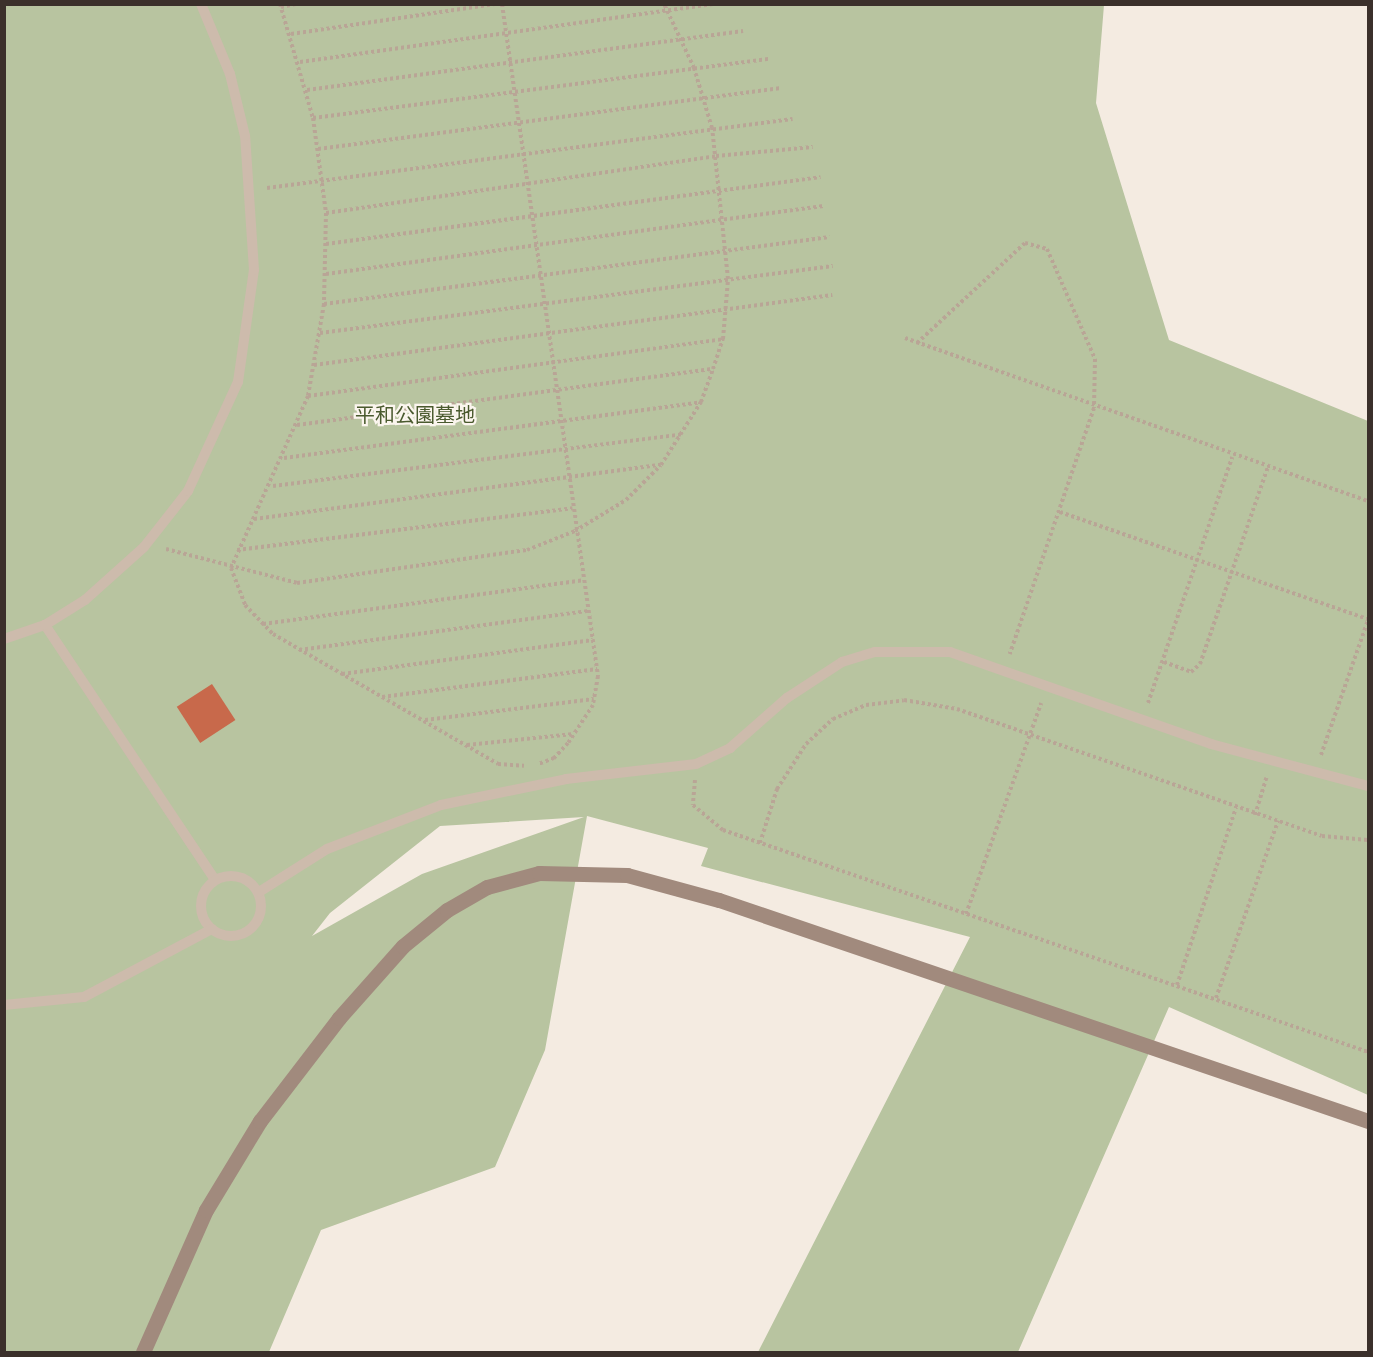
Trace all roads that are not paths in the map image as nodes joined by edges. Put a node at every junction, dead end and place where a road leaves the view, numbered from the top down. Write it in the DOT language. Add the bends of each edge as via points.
graph roads {
  1 [pos="201,4"];
  2 [pos="45,626"];
  3 [pos="4,639"];
  4 [pos="1368,786"];
  5 [pos="215,880"];
  6 [pos="259,892"];
  7 [pos="212,929"];
  8 [pos="4,1005"];
  9 [pos="1368,1121"];
  10 [pos="143,1353"];
  1 -- 2 [label="lane" via="230,74 245,136 254,270 238,382 188,490 150,539 85,600"];
  2 -- 3 [label="lane"];
  2 -- 5 [label="lane"];
  4 -- 6 [label="lane" via="1271,762 930,649 875,652 842,662 788,698 730,748 696,764 566,779 452,802 327,849"];
  5 -- 6 [label="lane" via="235,875"];
  5 -- 7 [label="lane" via="201,904"];
  6 -- 7 [label="lane" via="261,913 250,930 231,936"];
  7 -- 8 [label="lane" via="84,997"];
  9 -- 10 [label="street" via="719,900 627,875 539,873 487,887 447,910 403,946 339,1018 260,1121 206,1210"];
}
